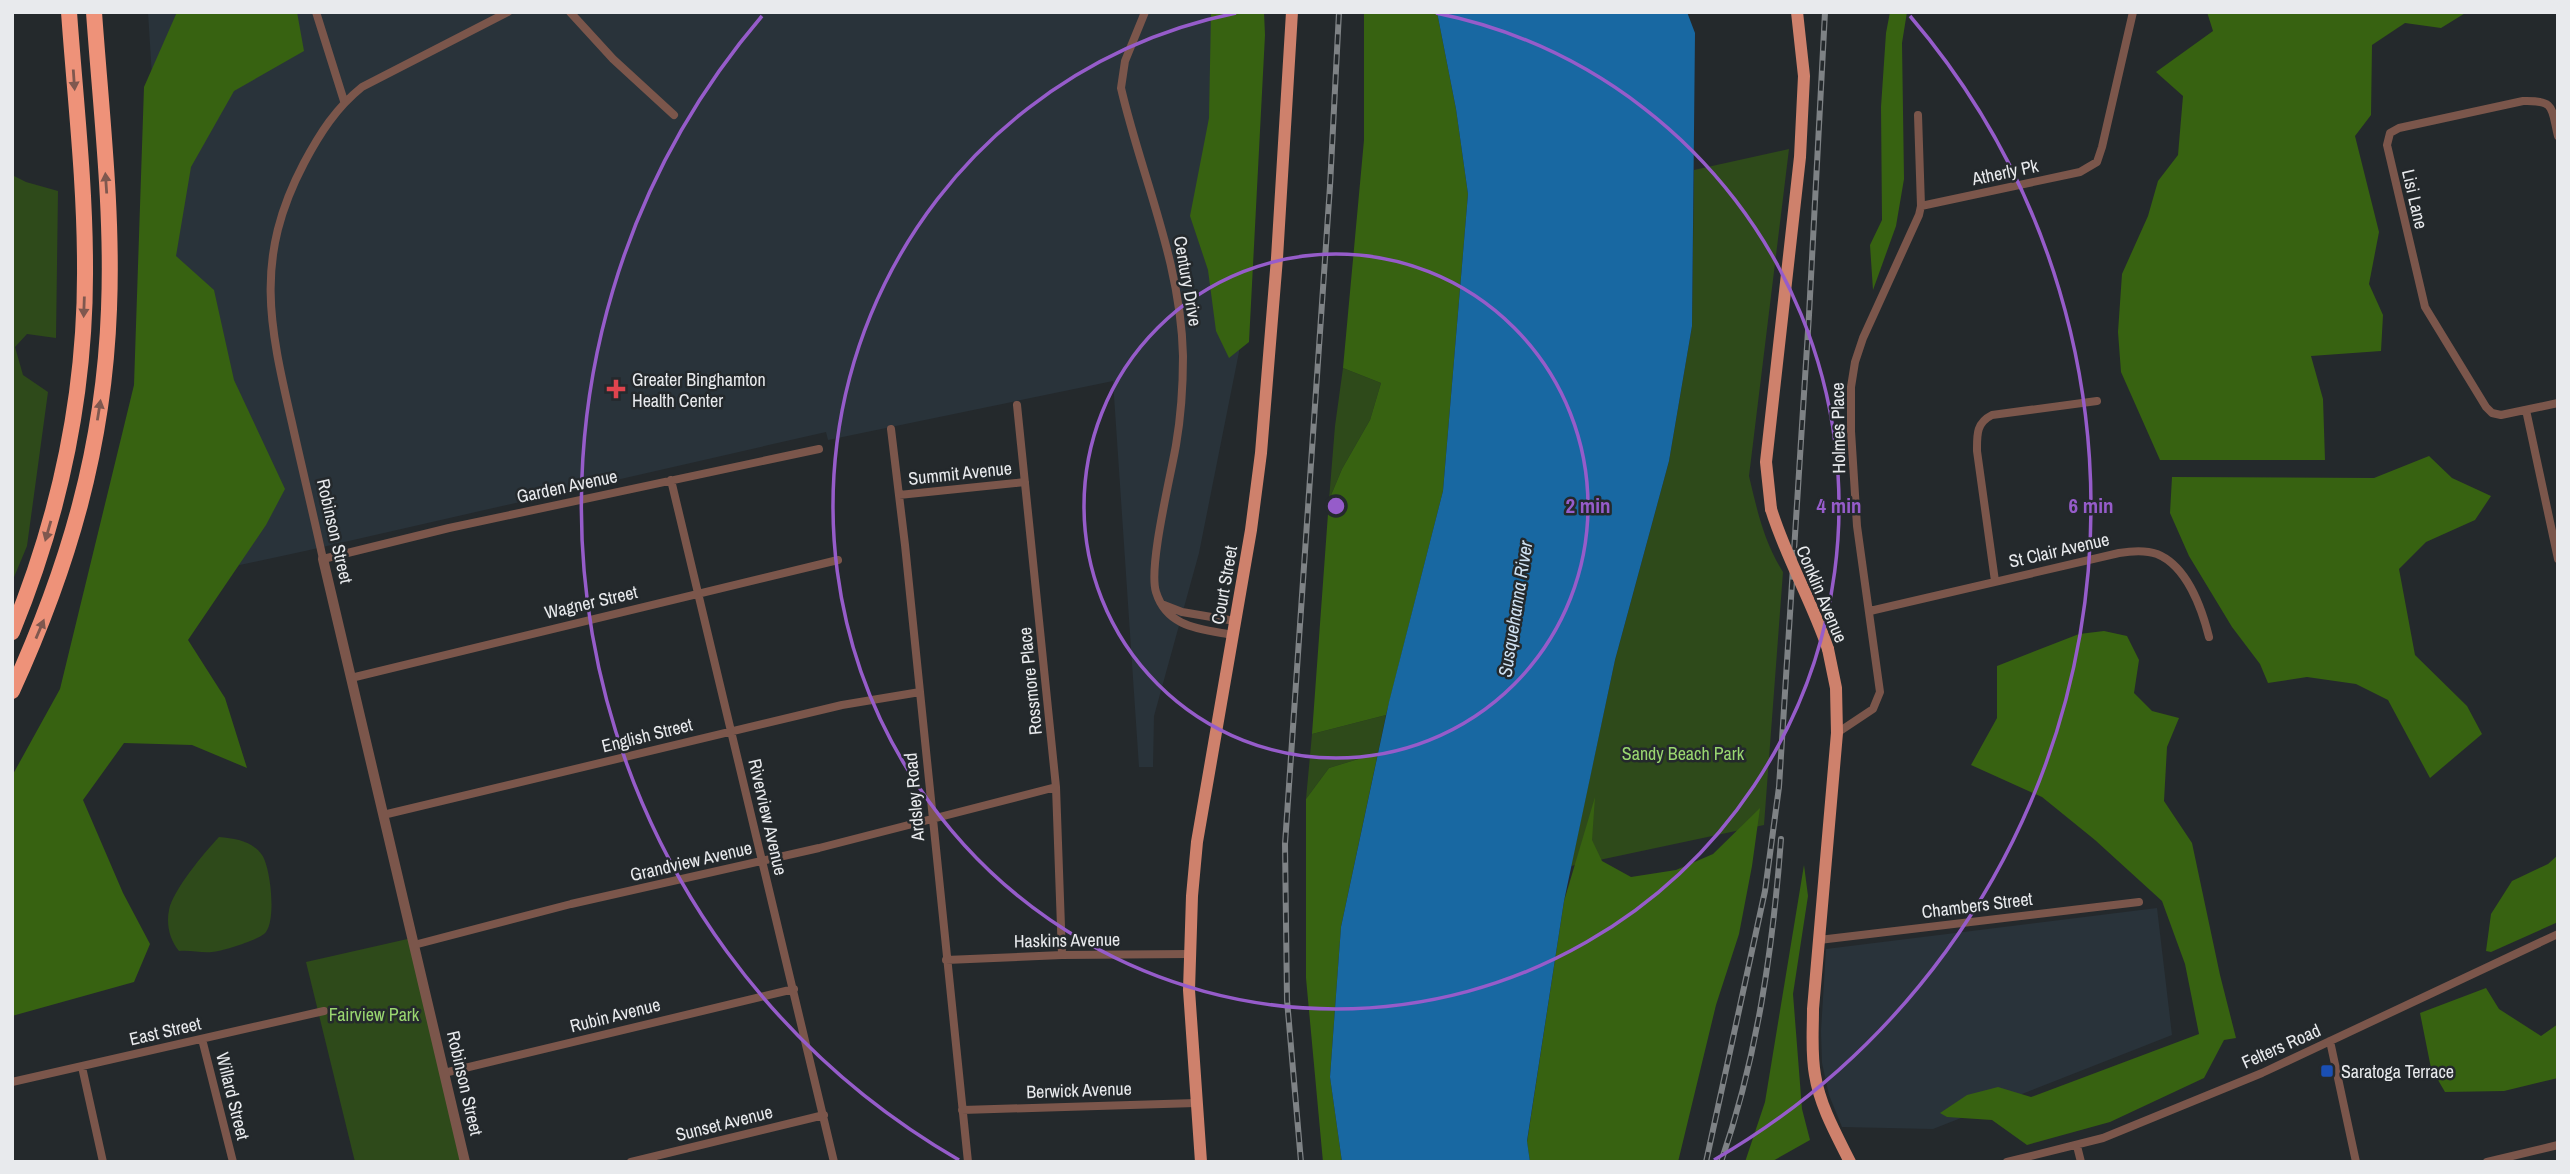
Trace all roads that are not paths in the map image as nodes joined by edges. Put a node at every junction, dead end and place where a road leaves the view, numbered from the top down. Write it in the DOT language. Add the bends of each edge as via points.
graph roads {
  1 [pos="69,12"];
  2 [pos="94,12"];
  3 [pos="316,12"];
  4 [pos="508,12"];
  5 [pos="570,12"];
  6 [pos="1145,12"];
  7 [pos="1292,12"];
  8 [pos="1797,12"];
  9 [pos="2133,12"];
  10 [pos="344,101"];
  11 [pos="1918,115"];
  12 [pos="674,116"];
  13 [pos="2558,136"];
  14 [pos="1921,206"];
  15 [pos="2097,401"];
  16 [pos="2558,403"];
  17 [pos="1017,405"];
  18 [pos="2526,410"];
  19 [pos="891,429"];
  20 [pos="819,449"];
  21 [pos="671,480"];
  22 [pos="1025,482"];
  23 [pos="899,495"];
  24 [pos="323,559"];
  25 [pos="838,559"];
  26 [pos="2558,559"];
  27 [pos="1995,581"];
  28 [pos="698,593"];
  29 [pos="1162,604"];
  30 [pos="1870,611"];
  31 [pos="1235,621"];
  32 [pos="12,632"];
  33 [pos="1233,635"];
  34 [pos="2209,637"];
  35 [pos="351,678"];
  36 [pos="12,691"];
  37 [pos="920,692"];
  38 [pos="732,730"];
  39 [pos="1837,733"];
  40 [pos="1056,787"];
  41 [pos="383,815"];
  42 [pos="931,819"];
  43 [pos="762,860"];
  44 [pos="2139,902"];
  45 [pos="2558,933"];
  46 [pos="1819,940"];
  47 [pos="414,945"];
  48 [pos="1189,954"];
  49 [pos="1062,955"];
  50 [pos="946,960"];
  51 [pos="794,989"];
  52 [pos="324,1011"];
  53 [pos="202,1039"];
  54 [pos="2330,1041"];
  55 [pos="82,1067"];
  56 [pos="444,1073"];
  57 [pos="12,1082"];
  58 [pos="1196,1103"];
  59 [pos="962,1110"];
  60 [pos="824,1115"];
  61 [pos="2558,1144"];
  62 [pos="2077,1146"];
  63 [pos="103,1162"];
  64 [pos="233,1162"];
  65 [pos="465,1162"];
  66 [pos="631,1162"];
  67 [pos="834,1162"];
  68 [pos="968,1162"];
  69 [pos="1201,1162"];
  70 [pos="1850,1162"];
  71 [pos="2007,1162"];
  72 [pos="2081,1162"];
  73 [pos="2356,1162"];
  74 [pos="2487,1162"];
  1 -- 32 [label="highway, one-way" via="85,247 80,381 51,522"];
  36 -- 2 [label="highway, one-way" via="71,540 92,454 105,368 110,251"];
  3 -- 10 [label="street"];
  4 -- 10 [label="street, Robinson Street" via="408,62"];
  5 -- 12 [label="street"];
  6 -- 29 [label="street, Century Drive" via="1125,61 1121,88 1171,260 1182,355 1180,421 1156,566 1155,587"];
  7 -- 31 [label="main road, Court Street" via="1264,426"];
  8 -- 39 [label="main road, Conklin Avenue, bridge" via="1804,76 1796,204 1766,462 1771,509 1783,546 1828,649 1836,688"];
  9 -- 14 [label="street, Atherly Pk" via="2102,147 2093,164 2080,172"];
  10 -- 24 [label="street, Robinson Street" via="300,170 280,219 270,283 274,345"];
  11 -- 14 [label="street, Holmes Place"];
  13 -- 18 [label="street, Lisi Lane" via="2547,103 2524,101 2399,128 2390,133 2387,145 2425,307 2486,407 2501,415"];
  14 -- 30 [label="street, Holmes Place" via="1863,338 1851,387 1857,526"];
  15 -- 27 [label="street" via="1992,415 1980,424 1977,451"];
  16 -- 18 [label="street"];
  17 -- 22 [label="street, Rossmore Place"];
  18 -- 26 [label="street"];
  19 -- 23 [label="street, Ardsley Road"];
  20 -- 21 [label="street, Garden Avenue"];
  21 -- 24 [label="street, Garden Avenue"];
  21 -- 28 [label="street, Riverview Avenue"];
  22 -- 23 [label="street, Summit Avenue"];
  22 -- 40 [label="street, Rossmore Place"];
  23 -- 37 [label="street, Ardsley Road"];
  24 -- 35 [label="street, Robinson Street"];
  25 -- 28 [label="street, Wagner Street"];
  27 -- 30 [label="street, St Clair Avenue"];
  27 -- 34 [label="street, St Clair Avenue" via="2119,552 2154,553 2180,573"];
  28 -- 35 [label="street, Wagner Street"];
  28 -- 38 [label="street, Riverview Avenue"];
  29 -- 31 [label="street"];
  29 -- 33 [label="street" via="1179,623"];
  30 -- 39 [label="street, Holmes Place" via="1880,692 1873,709"];
  31 -- 33 [label="main road, Court Street"];
  33 -- 48 [label="main road, Court Street" via="1197,842"];
  35 -- 41 [label="street, Robinson Street"];
  37 -- 38 [label="street, English Street"];
  37 -- 42 [label="street, Ardsley Road"];
  38 -- 41 [label="street, English Street"];
  38 -- 43 [label="street, Riverview Avenue"];
  39 -- 46 [label="main road, Conklin Avenue"];
  40 -- 42 [label="street, Grandview Avenue"];
  40 -- 49 [label="street, Rossmore Place"];
  41 -- 47 [label="street, Robinson Street"];
  42 -- 43 [label="street, Grandview Avenue"];
  42 -- 50 [label="street, Ardsley Road"];
  43 -- 47 [label="street, Grandview Avenue"];
  43 -- 51 [label="street, Riverview Avenue"];
  44 -- 46 [label="street, Chambers Street"];
  45 -- 54 [label="street, Felters Road"];
  46 -- 70 [label="main road, Conklin Avenue" via="1813,1009 1815,1074 1831,1125"];
  47 -- 56 [label="street, Robinson Street"];
  48 -- 49 [label="street, Haskins Avenue"];
  48 -- 58 [label="main road, Court Street"];
  49 -- 50 [label="street, Haskins Avenue"];
  50 -- 59 [label="street, Ardsley Road"];
  51 -- 56 [label="street, Rubin Avenue"];
  51 -- 60 [label="street, Riverview Avenue"];
  52 -- 53 [label="street, East Street"];
  53 -- 55 [label="street, East Street"];
  53 -- 64 [label="street, Willard Street"];
  54 -- 62 [label="street, Felters Road"];
  54 -- 73 [label="street"];
  55 -- 57 [label="street, East Street"];
  55 -- 63 [label="street"];
  56 -- 65 [label="street, Robinson Street"];
  58 -- 59 [label="street, Berwick Avenue"];
  58 -- 69 [label="main road, Court Street"];
  59 -- 68 [label="street, Ardsley Road"];
  60 -- 66 [label="street, Sunset Avenue"];
  60 -- 67 [label="street, Riverview Avenue"];
  61 -- 74 [label="street"];
  62 -- 71 [label="street, Felters Road"];
  62 -- 72 [label="street"];
}
